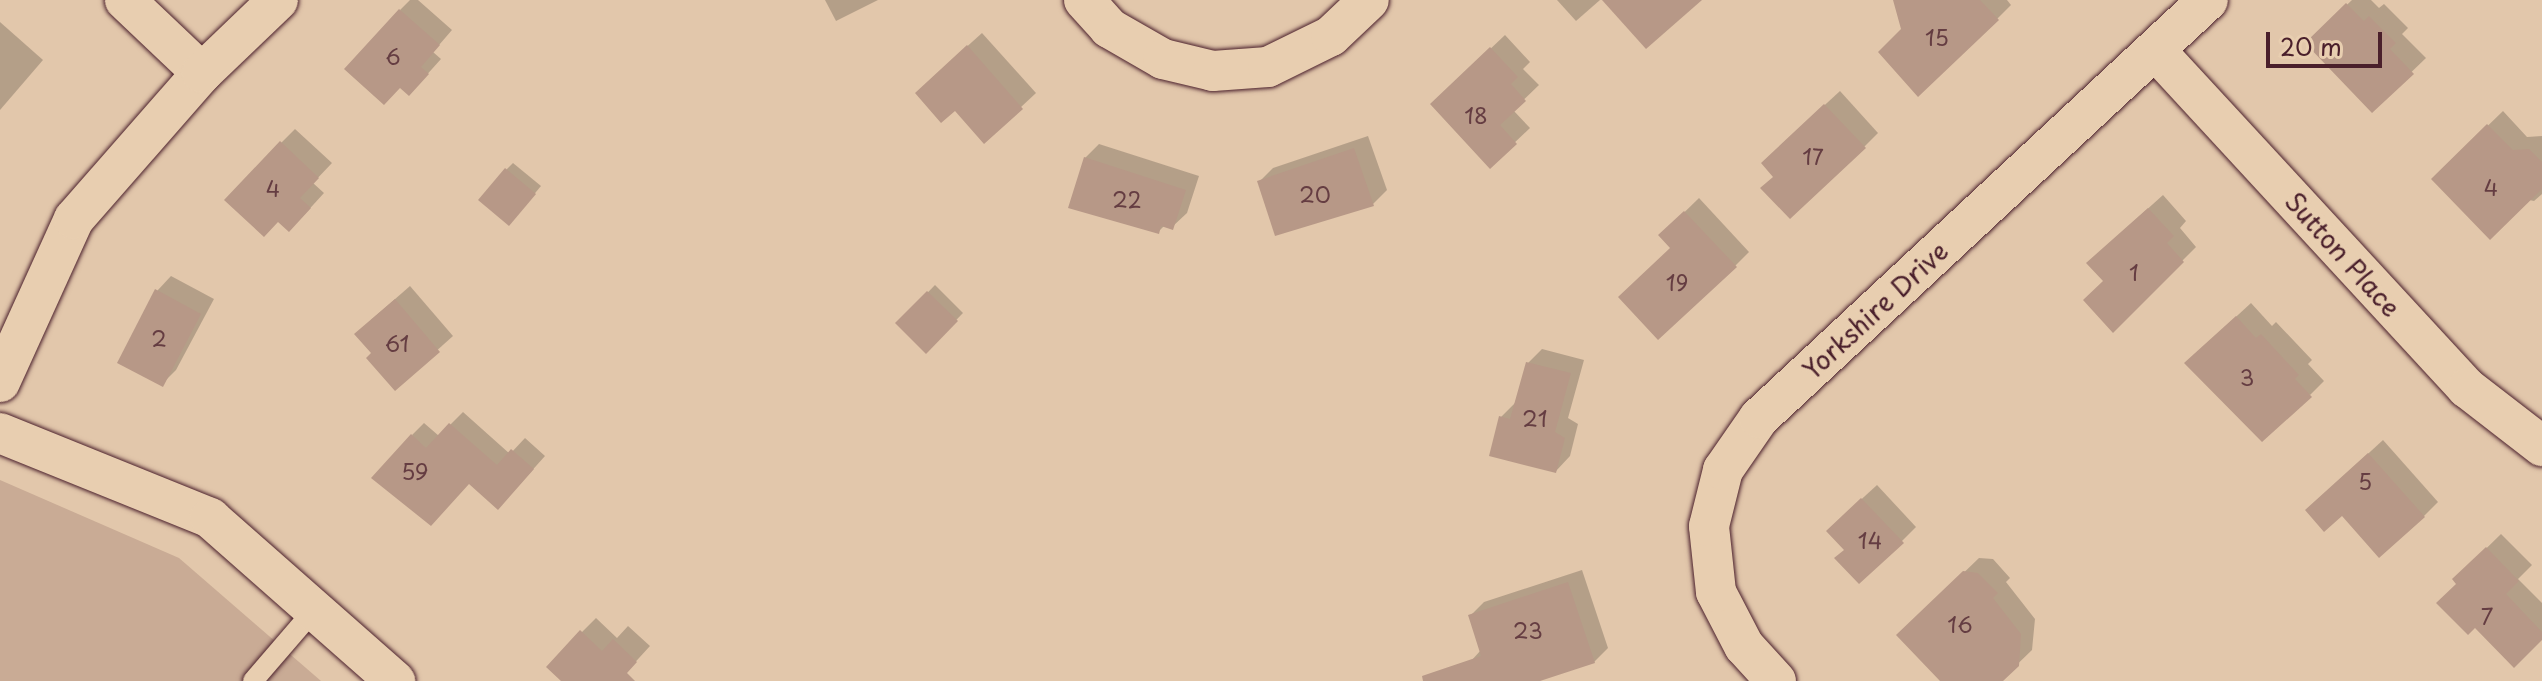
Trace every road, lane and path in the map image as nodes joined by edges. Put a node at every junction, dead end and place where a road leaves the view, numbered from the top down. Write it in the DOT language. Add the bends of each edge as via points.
graph roads {
  1 [pos="125,0"];
  2 [pos="278,0"];
  3 [pos="1084,0"];
  4 [pos="1369,0"];
  5 [pos="2208,0"];
  6 [pos="2155,50"];
  7 [pos="202,73"];
  8 [pos="0,382"];
  9 [pos="0,433"];
  10 [pos="2542,446"];
  11 [pos="315,609"];
  12 [pos="253,681"];
  13 [pos="395,681"];
  14 [pos="1776,681"];
  1 -- 7 [label="street"];
  2 -- 7 [label="street"];
  3 -- 4 [label="street" via="1109,28 1163,59 1213,71 1268,67 1331,36"];
  5 -- 6 [label="street, Yorkshire Drive"];
  6 -- 10 [label="street, Sutton Place" via="2457,378"];
  6 -- 14 [label="street, Yorkshire Drive" via="1759,418 1723,470 1709,526 1716,592 1744,646"];
  7 -- 8 [label="street" via="74,219"];
  9 -- 11 [label="street" via="210,518"];
  11 -- 12 [label="lane"];
  11 -- 13 [label="street"];
}
